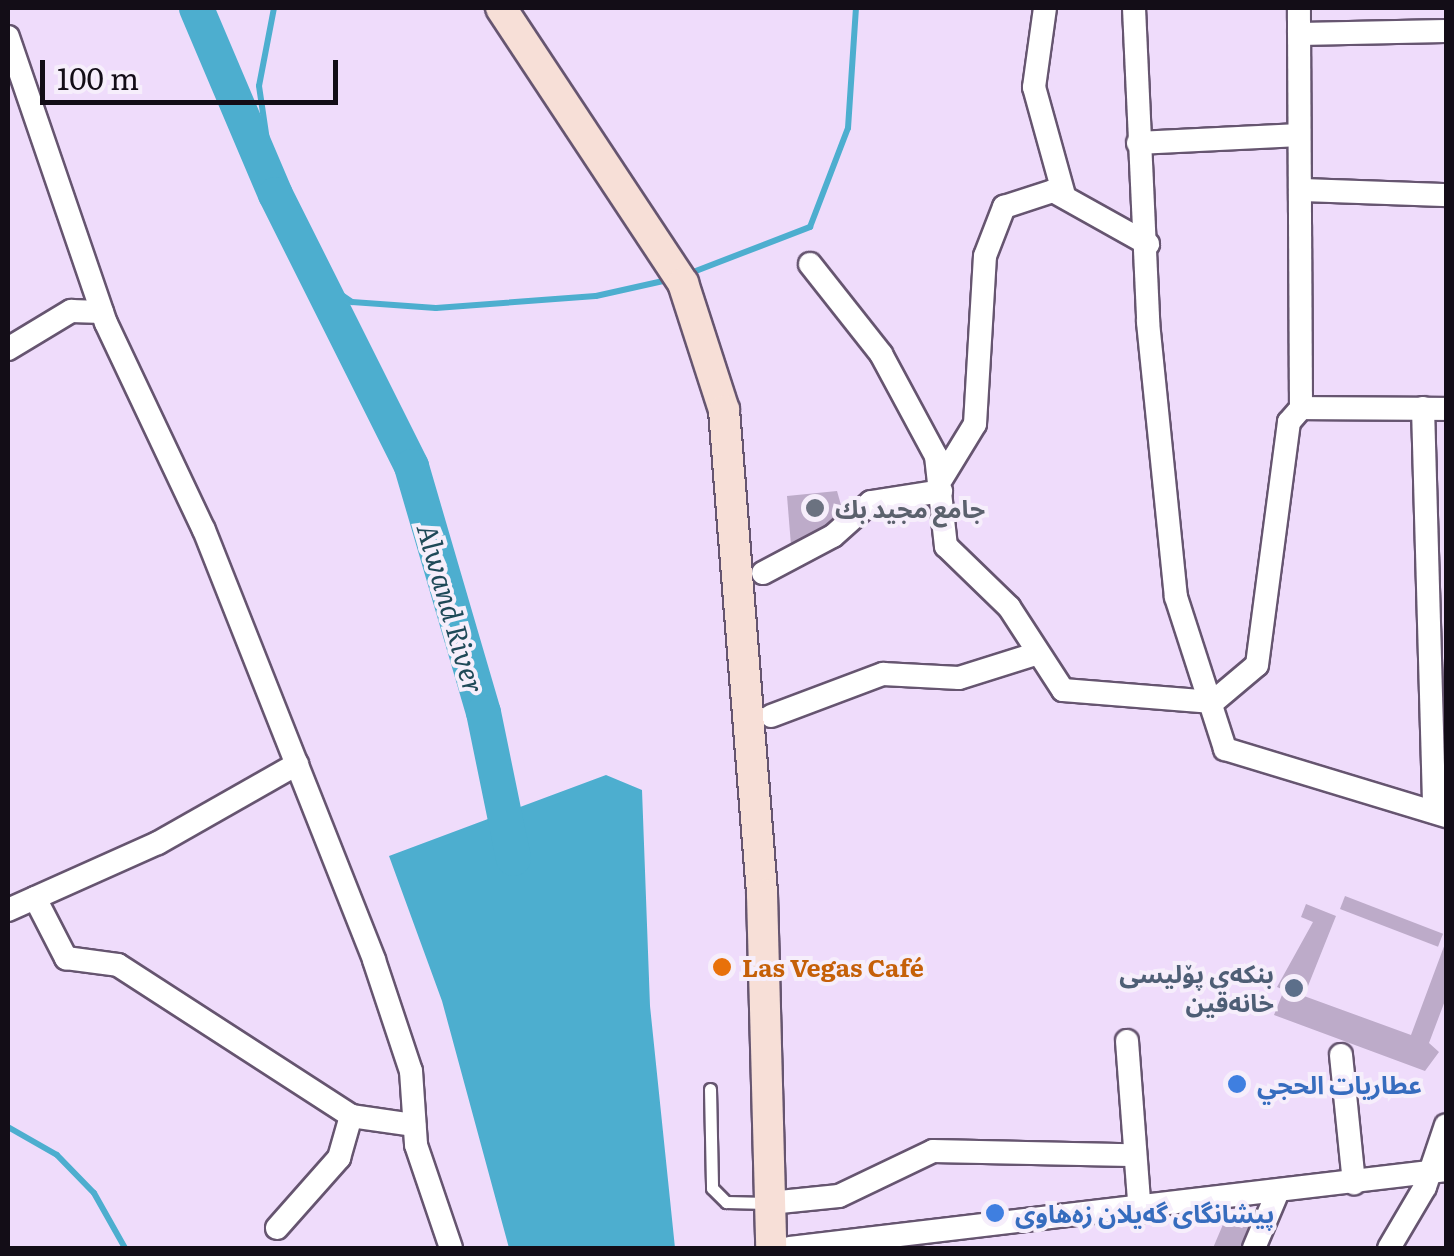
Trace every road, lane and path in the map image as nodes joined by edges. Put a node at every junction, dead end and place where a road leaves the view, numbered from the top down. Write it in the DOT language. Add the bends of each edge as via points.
graph roads {
  1 [pos="501,8"];
  2 [pos="1044,8"];
  3 [pos="1134,8"];
  4 [pos="1298,8"];
  5 [pos="1446,31"];
  6 [pos="1298,34"];
  7 [pos="8,37"];
  8 [pos="1299,135"];
  9 [pos="1138,143"];
  10 [pos="1300,190"];
  11 [pos="1064,195"];
  12 [pos="1446,195"];
  13 [pos="1148,244"];
  14 [pos="810,264"];
  15 [pos="702,303"];
  16 [pos="102,312"];
  17 [pos="8,349"];
  18 [pos="1301,408"];
  19 [pos="1435,408"];
  20 [pos="941,484"];
  21 [pos="762,572"];
  22 [pos="1035,654"];
  23 [pos="1213,702"];
  24 [pos="770,716"];
  25 [pos="297,764"];
  26 [pos="1440,814"];
  27 [pos="35,898"];
  28 [pos="8,910"];
  29 [pos="1128,1041"];
  30 [pos="1341,1055"];
  31 [pos="710,1089"];
  32 [pos="351,1116"];
  33 [pos="414,1124"];
  34 [pos="1446,1125"];
  35 [pos="1130,1155"];
  36 [pos="1439,1171"];
  37 [pos="1354,1183"];
  38 [pos="1276,1196"];
  39 [pos="780,1203"];
  40 [pos="1140,1212"];
  41 [pos="277,1228"];
  42 [pos="451,1248"];
  43 [pos="770,1248"];
  44 [pos="790,1248"];
  45 [pos="1254,1248"];
  46 [pos="1389,1248"];
  1 -- 15 [label="main road"];
  2 -- 11 [label="street" via="1034,87"];
  3 -- 9 [label="street"];
  4 -- 6 [label="street"];
  5 -- 6 [label="street"];
  6 -- 8 [label="street"];
  7 -- 16 [label="street"];
  8 -- 9 [label="street"];
  8 -- 10 [label="street"];
  9 -- 13 [label="street"];
  10 -- 12 [label="street"];
  10 -- 18 [label="street"];
  11 -- 13 [label="street"];
  11 -- 20 [label="street" via="1022,194 990,233 976,424"];
  13 -- 23 [label="street" via="1176,597"];
  14 -- 20 [label="street" via="881,354"];
  15 -- 21 [label="main road" via="742,406"];
  15 -- 39 [label="main road" via="740,529"];
  16 -- 17 [label="street" via="71,311"];
  16 -- 25 [label="street" via="204,530"];
  18 -- 19 [label="street"];
  18 -- 23 [label="street" via="1290,422 1257,665"];
  19 -- 26 [label="street"];
  20 -- 21 [label="street" via="871,502 833,536"];
  20 -- 22 [label="street" via="946,546 1009,608"];
  21 -- 24 [label="main road"];
  22 -- 23 [label="street" via="1074,695"];
  22 -- 24 [label="street" via="959,678 883,674"];
  23 -- 26 [label="street" via="1225,749"];
  24 -- 39 [label="main road"];
  25 -- 27 [label="street" via="158,843"];
  25 -- 33 [label="street" via="404,1052"];
  27 -- 28 [label="street"];
  27 -- 32 [label="street" via="66,958 118,966"];
  29 -- 35 [label="street"];
  30 -- 37 [label="street"];
  31 -- 39 [label="lane" via="712,1188 726,1202"];
  32 -- 33 [label="street"];
  32 -- 41 [label="street" via="338,1158"];
  33 -- 42 [label="street"];
  34 -- 36 [label="street"];
  35 -- 39 [label="street" via="933,1152 847,1194"];
  35 -- 40 [label="street"];
  36 -- 37 [label="street"];
  36 -- 46 [label="street"];
  37 -- 38 [label="street"];
  38 -- 40 [label="street"];
  38 -- 45 [label="street"];
  39 -- 43 [label="main road"];
  39 -- 44 [label="main road"];
  40 -- 44 [label="street"];
}
